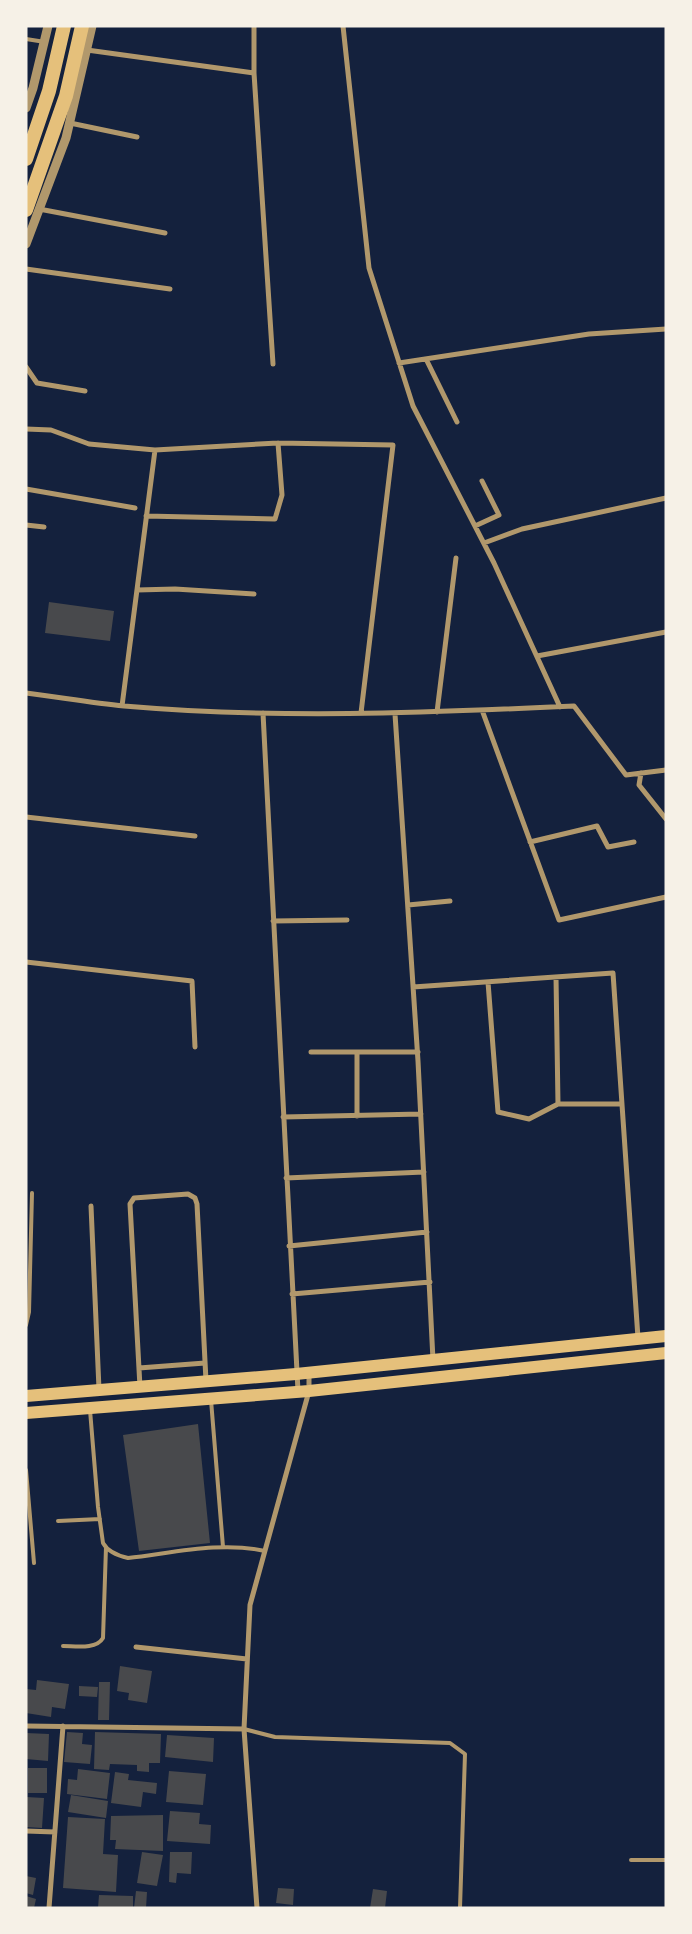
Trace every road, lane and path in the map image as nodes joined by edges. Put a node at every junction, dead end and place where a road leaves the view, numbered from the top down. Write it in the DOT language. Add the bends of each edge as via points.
graph roads {
  1 [pos="48,26"];
  2 [pos="64,26"];
  3 [pos="82,26"];
  4 [pos="92,26"];
  5 [pos="254,26"];
  6 [pos="343,26"];
  7 [pos="26,40"];
  8 [pos="45,42"];
  9 [pos="87,50"];
  10 [pos="254,73"];
  11 [pos="26,108"];
  12 [pos="70,122"];
  13 [pos="137,137"];
  14 [pos="26,159"];
  15 [pos="33,209"];
  16 [pos="165,233"];
  17 [pos="26,244"];
  18 [pos="26,269"];
  19 [pos="170,289"];
  20 [pos="666,328"];
  21 [pos="426,359"];
  22 [pos="399,363"];
  23 [pos="273,364"];
  24 [pos="26,367"];
  25 [pos="85,391"];
  26 [pos="457,422"];
  27 [pos="26,429"];
  28 [pos="278,443"];
  29 [pos="155,450"];
  30 [pos="482,481"];
  31 [pos="26,489"];
  32 [pos="666,498"];
  33 [pos="135,508"];
  34 [pos="146,516"];
  35 [pos="26,525"];
  36 [pos="475,526"];
  37 [pos="44,527"];
  38 [pos="484,543"];
  39 [pos="456,558"];
  40 [pos="137,590"];
  41 [pos="254,594"];
  42 [pos="666,632"];
  43 [pos="537,656"];
  44 [pos="26,692"];
  45 [pos="122,706"];
  46 [pos="560,707"];
  47 [pos="482,710"];
  48 [pos="263,712"];
  49 [pos="437,712"];
  50 [pos="361,713"];
  51 [pos="395,714"];
  52 [pos="666,770"];
  53 [pos="641,773"];
  54 [pos="26,817"];
  55 [pos="666,819"];
  56 [pos="195,836"];
  57 [pos="530,842"];
  58 [pos="634,842"];
  59 [pos="666,897"];
  60 [pos="450,901"];
  61 [pos="408,905"];
  62 [pos="346,920"];
  63 [pos="274,921"];
  64 [pos="26,962"];
  65 [pos="556,977"];
  66 [pos="488,982"];
  67 [pos="413,987"];
  68 [pos="195,1047"];
  69 [pos="312,1052"];
  70 [pos="357,1052"];
  71 [pos="418,1052"];
  72 [pos="558,1104"];
  73 [pos="622,1104"];
  74 [pos="421,1114"];
  75 [pos="356,1116"];
  76 [pos="283,1117"];
  77 [pos="424,1172"];
  78 [pos="286,1178"];
  79 [pos="32,1193"];
  80 [pos="91,1206"];
  81 [pos="427,1232"];
  82 [pos="290,1246"];
  83 [pos="430,1282"];
  84 [pos="292,1294"];
  85 [pos="28,1312"];
  86 [pos="26,1325"];
  87 [pos="666,1336"];
  88 [pos="638,1339"];
  89 [pos="666,1352"];
  90 [pos="433,1360"];
  91 [pos="205,1363"];
  92 [pos="139,1368"];
  93 [pos="302,1374"];
  94 [pos="206,1382"];
  95 [pos="140,1387"];
  96 [pos="99,1390"];
  97 [pos="304,1391"];
  98 [pos="26,1396"];
  99 [pos="211,1399"];
  100 [pos="89,1408"];
  101 [pos="26,1412"];
  102 [pos="26,1470"];
  103 [pos="100,1519"];
  104 [pos="58,1521"];
  105 [pos="106,1547"];
  106 [pos="223,1547"];
  107 [pos="265,1551"];
  108 [pos="34,1563"];
  109 [pos="63,1646"];
  110 [pos="136,1648"];
  111 [pos="248,1659"];
  112 [pos="26,1726"];
  113 [pos="63,1726"];
  114 [pos="244,1729"];
  115 [pos="26,1831"];
  116 [pos="55,1832"];
  117 [pos="631,1860"];
  118 [pos="666,1860"];
  119 [pos="49,1908"];
  120 [pos="257,1908"];
  121 [pos="460,1908"];
  1 -- 8 [label="street"];
  2 -- 14 [label="highway" via="49,92"];
  3 -- 15 [label="highway" via="66,96"];
  4 -- 9 [label="street"];
  5 -- 10 [label="street"];
  6 -- 22 [label="street" via="369,268"];
  7 -- 8 [label="lane"];
  8 -- 11 [label="street"];
  9 -- 10 [label="street"];
  9 -- 12 [label="street"];
  10 -- 23 [label="street"];
  12 -- 13 [label="street"];
  12 -- 15 [label="street"];
  15 -- 16 [label="street"];
  15 -- 17 [label="street"];
  18 -- 19 [label="street"];
  20 -- 21 [label="street" via="589,334"];
  21 -- 22 [label="street"];
  21 -- 26 [label="street"];
  22 -- 36 [label="street" via="413,406"];
  24 -- 25 [label="street" via="37,383"];
  27 -- 29 [label="street" via="51,430 89,444"];
  28 -- 29 [label="street"];
  28 -- 34 [label="street" via="282,494 275,519"];
  28 -- 50 [label="street" via="393,445"];
  29 -- 34 [label="street"];
  30 -- 36 [label="street" via="499,514"];
  31 -- 33 [label="street"];
  32 -- 38 [label="street" via="522,529"];
  34 -- 40 [label="street"];
  35 -- 37 [label="street"];
  36 -- 38 [label="street"];
  38 -- 43 [label="street"];
  39 -- 49 [label="street"];
  40 -- 41 [label="street"];
  40 -- 45 [label="street"];
  42 -- 43 [label="street"];
  43 -- 46 [label="street"];
  44 -- 45 [label="street"];
  45 -- 48 [label="street"];
  46 -- 47 [label="street"];
  46 -- 53 [label="street" via="574,706 626,775"];
  47 -- 49 [label="street"];
  47 -- 57 [label="street"];
  48 -- 50 [label="street"];
  48 -- 63 [label="street"];
  49 -- 51 [label="street"];
  50 -- 51 [label="street"];
  51 -- 61 [label="street"];
  52 -- 53 [label="street"];
  53 -- 55 [label="street" via="639,785"];
  54 -- 56 [label="street"];
  57 -- 58 [label="street" via="598,826 608,847"];
  57 -- 59 [label="street" via="558,920"];
  60 -- 61 [label="street"];
  61 -- 67 [label="street"];
  62 -- 63 [label="street"];
  63 -- 76 [label="street"];
  64 -- 68 [label="street" via="192,981"];
  65 -- 66 [label="street"];
  65 -- 72 [label="street"];
  65 -- 73 [label="street" via="613,973"];
  66 -- 67 [label="street"];
  66 -- 72 [label="street" via="498,1112 529,1119"];
  67 -- 71 [label="street"];
  69 -- 70 [label="street"];
  70 -- 71 [label="street"];
  70 -- 75 [label="street"];
  71 -- 74 [label="street"];
  72 -- 73 [label="street"];
  73 -- 88 [label="street"];
  74 -- 75 [label="street"];
  74 -- 77 [label="street"];
  75 -- 76 [label="street"];
  76 -- 78 [label="street"];
  77 -- 78 [label="street"];
  77 -- 81 [label="street"];
  78 -- 82 [label="street"];
  79 -- 85 [label="lane"];
  80 -- 96 [label="street"];
  81 -- 82 [label="street"];
  81 -- 83 [label="street"];
  82 -- 84 [label="street"];
  83 -- 84 [label="street"];
  83 -- 90 [label="street"];
  84 -- 93 [label="street"];
  85 -- 86 [label="lane"];
  87 -- 88 [label="main road"];
  88 -- 90 [label="main road"];
  89 -- 97 [label="main road"];
  90 -- 93 [label="main road"];
  91 -- 92 [label="street"];
  91 -- 92 [label="street" via="195,1198 188,1194 134,1198 131,1201"];
  91 -- 94 [label="street"];
  92 -- 95 [label="street"];
  93 -- 94 [label="main road"];
  93 -- 97 [label="street"];
  93 -- 97 [label="street"];
  94 -- 95 [label="main road"];
  95 -- 96 [label="main road"];
  96 -- 98 [label="main road"];
  97 -- 99 [label="main road"];
  97 -- 107 [label="street"];
  99 -- 100 [label="main road"];
  99 -- 106 [label="lane"];
  100 -- 101 [label="main road"];
  100 -- 103 [label="lane"];
  102 -- 108 [label="lane"];
  103 -- 104 [label="lane"];
  103 -- 105 [label="lane"];
  105 -- 106 [label="lane" via="118,1556 128,1558"];
  105 -- 109 [label="lane" via="103,1638 94,1645"];
  106 -- 107 [label="lane"];
  107 -- 111 [label="street" via="250,1605"];
  110 -- 111 [label="street"];
  111 -- 114 [label="street"];
  112 -- 113 [label="street"];
  113 -- 114 [label="street"];
  113 -- 116 [label="street"];
  114 -- 120 [label="street"];
  114 -- 121 [label="lane" via="275,1737 450,1743 465,1754"];
  115 -- 116 [label="street"];
  116 -- 119 [label="street"];
  117 -- 118 [label="lane"];
}
